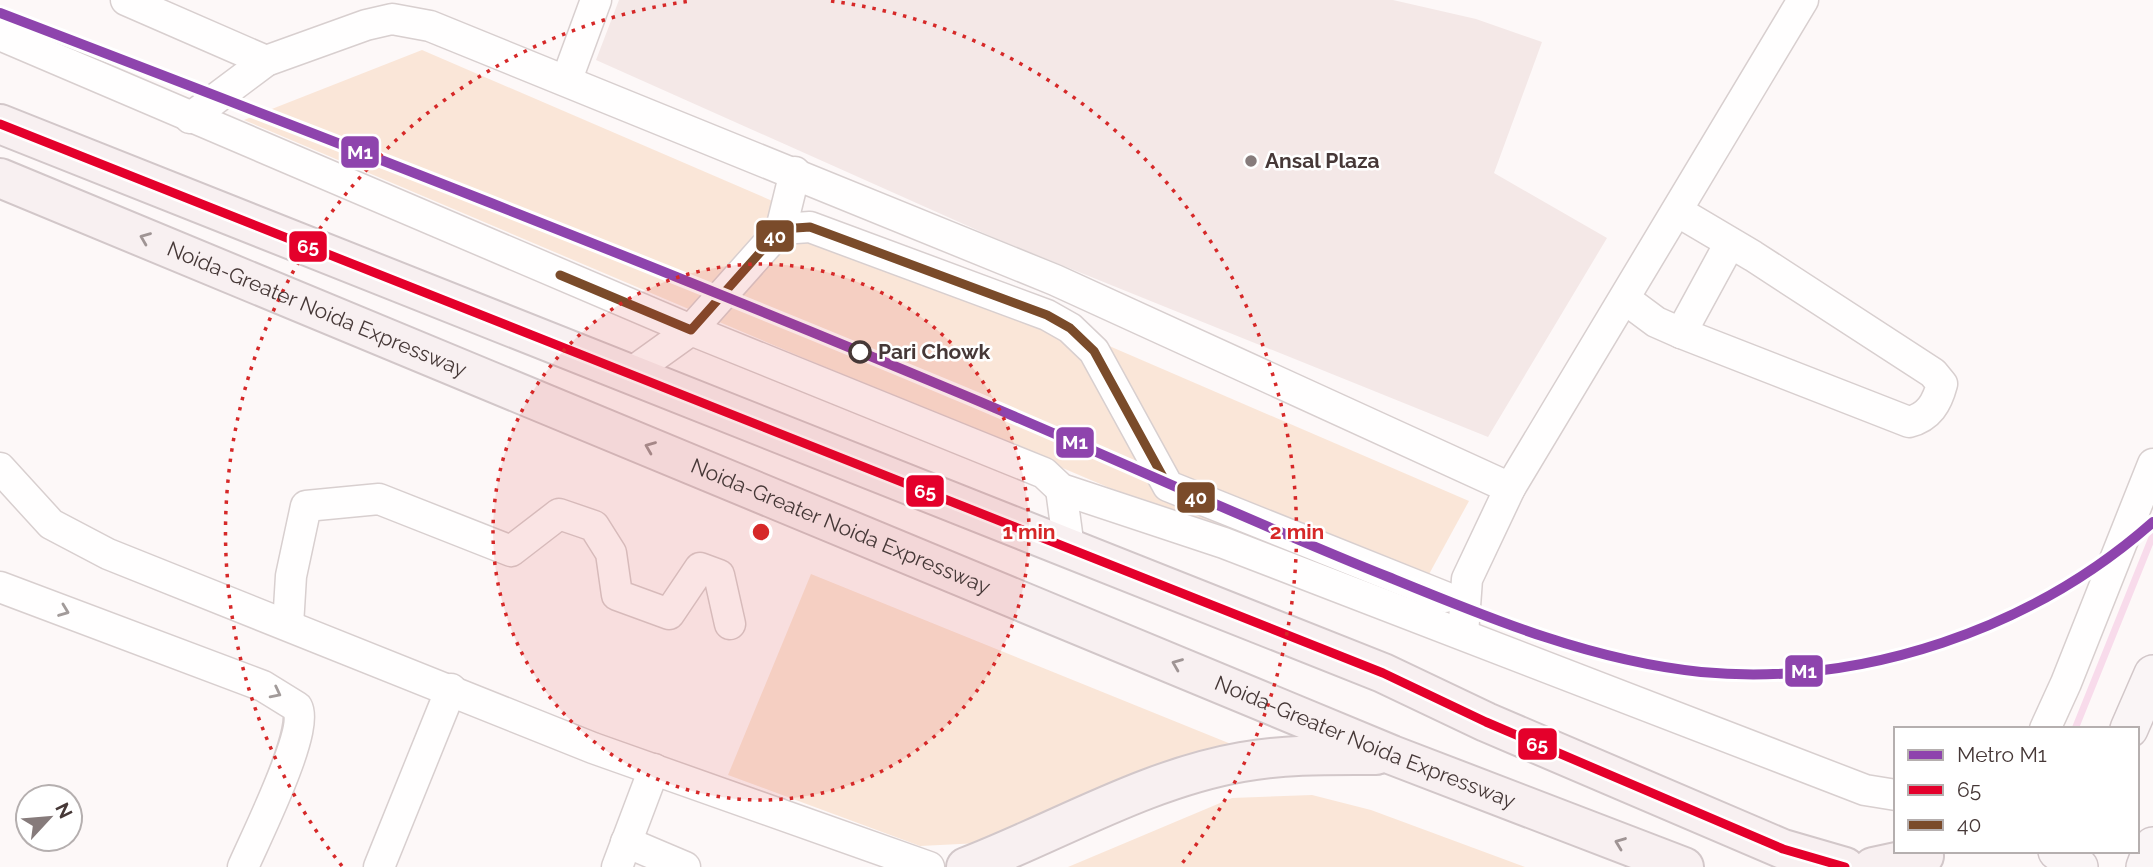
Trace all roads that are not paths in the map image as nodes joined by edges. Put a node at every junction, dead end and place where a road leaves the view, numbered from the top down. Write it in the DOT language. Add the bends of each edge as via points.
graph roads {
  1 [pos="125,0"];
  2 [pos="596,0"];
  3 [pos="1803,0"];
  4 [pos="397,10"];
  5 [pos="0,35"];
  6 [pos="266,61"];
  7 [pos="566,79"];
  8 [pos="190,118"];
  9 [pos="0,124"];
  10 [pos="795,172"];
  11 [pos="0,178"];
  12 [pos="1677,211"];
  13 [pos="781,229"];
  14 [pos="1730,243"];
  15 [pos="1086,294"];
  16 [pos="1625,299"];
  17 [pos="1070,328"];
  18 [pos="691,330"];
  19 [pos="1681,333"];
  20 [pos="631,373"];
  21 [pos="2153,464"];
  22 [pos="0,468"];
  23 [pos="1510,488"];
  24 [pos="1061,489"];
  25 [pos="1069,548"];
  26 [pos="0,587"];
  27 [pos="1456,588"];
  28 [pos="1418,617"];
  29 [pos="730,624"];
  30 [pos="288,625"];
  31 [pos="1463,634"];
  32 [pos="2153,674"];
  33 [pos="451,689"];
  34 [pos="2046,727"];
  35 [pos="2130,727"];
  36 [pos="1392,755"];
  37 [pos="654,769"];
  38 [pos="1894,795"];
  39 [pos="2153,846"];
  40 [pos="2060,853"];
  41 [pos="621,855"];
  42 [pos="1924,858"];
  43 [pos="243,867"];
  44 [pos="379,867"];
  45 [pos="685,867"];
  46 [pos="929,867"];
  47 [pos="966,867"];
  48 [pos="1684,867"];
  49 [pos="1845,867"];
  50 [pos="1873,867"];
  51 [pos="2079,867"];
  52 [pos="2145,867"];
  1 -- 6 [label="street"];
  2 -- 7 [label="street"];
  3 -- 12 [label="street"];
  4 -- 6 [label="street"];
  4 -- 7 [label="street"];
  5 -- 8 [label="street"];
  6 -- 8 [label="street"];
  7 -- 10 [label="street"];
  8 -- 18 [label="street"];
  9 -- 20 [label="highway"];
  10 -- 13 [label="street"];
  10 -- 15 [label="street"];
  36 -- 11 [label="highway, Noida-Greater Noida Expressway, one-way"];
  12 -- 14 [label="street"];
  12 -- 16 [label="street"];
  13 -- 17 [label="street" via="810,227 1047,315"];
  13 -- 18 [label="street"];
  14 -- 19 [label="street"];
  14 -- 19 [label="street" via="1933,373 1942,384 1938,398 1924,418 1909,422"];
  15 -- 17 [label="street"];
  15 -- 23 [label="street"];
  16 -- 19 [label="street" via="1656,322"];
  16 -- 23 [label="street"];
  17 -- 27 [label="street" via="1094,351 1168,486"];
  18 -- 20 [label="street"];
  18 -- 24 [label="street" via="1044,473"];
  20 -- 25 [label="highway"];
  21 -- 34 [label="street"];
  22 -- 30 [label="street" via="51,524 108,554"];
  23 -- 27 [label="street"];
  24 -- 25 [label="street"];
  24 -- 28 [label="street"];
  25 -- 49 [label="highway" via="1383,673 1783,849"];
  26 -- 43 [label="street, one-way" via="263,686 297,707 301,724 292,752"];
  27 -- 28 [label="street"];
  27 -- 31 [label="street"];
  28 -- 31 [label="street"];
  29 -- 30 [label="street" via="719,575 700,568 669,614 617,596 611,553 594,526 559,514 511,551 379,499 306,506 291,576"];
  30 -- 33 [label="street"];
  31 -- 38 [label="street" via="1865,790"];
  32 -- 35 [label="main road"];
  33 -- 37 [label="street"];
  33 -- 44 [label="street"];
  36 -- 47 [label="highway" via="1294,755 1239,763 1159,786"];
  48 -- 36 [label="highway, Noida-Greater Noida Expressway, one-way"];
  37 -- 41 [label="street"];
  37 -- 46 [label="street"];
  39 -- 52 [label="main road"];
  40 -- 51 [label="main road"];
  41 -- 45 [label="street"];
  42 -- 50 [label="highway"];
}
